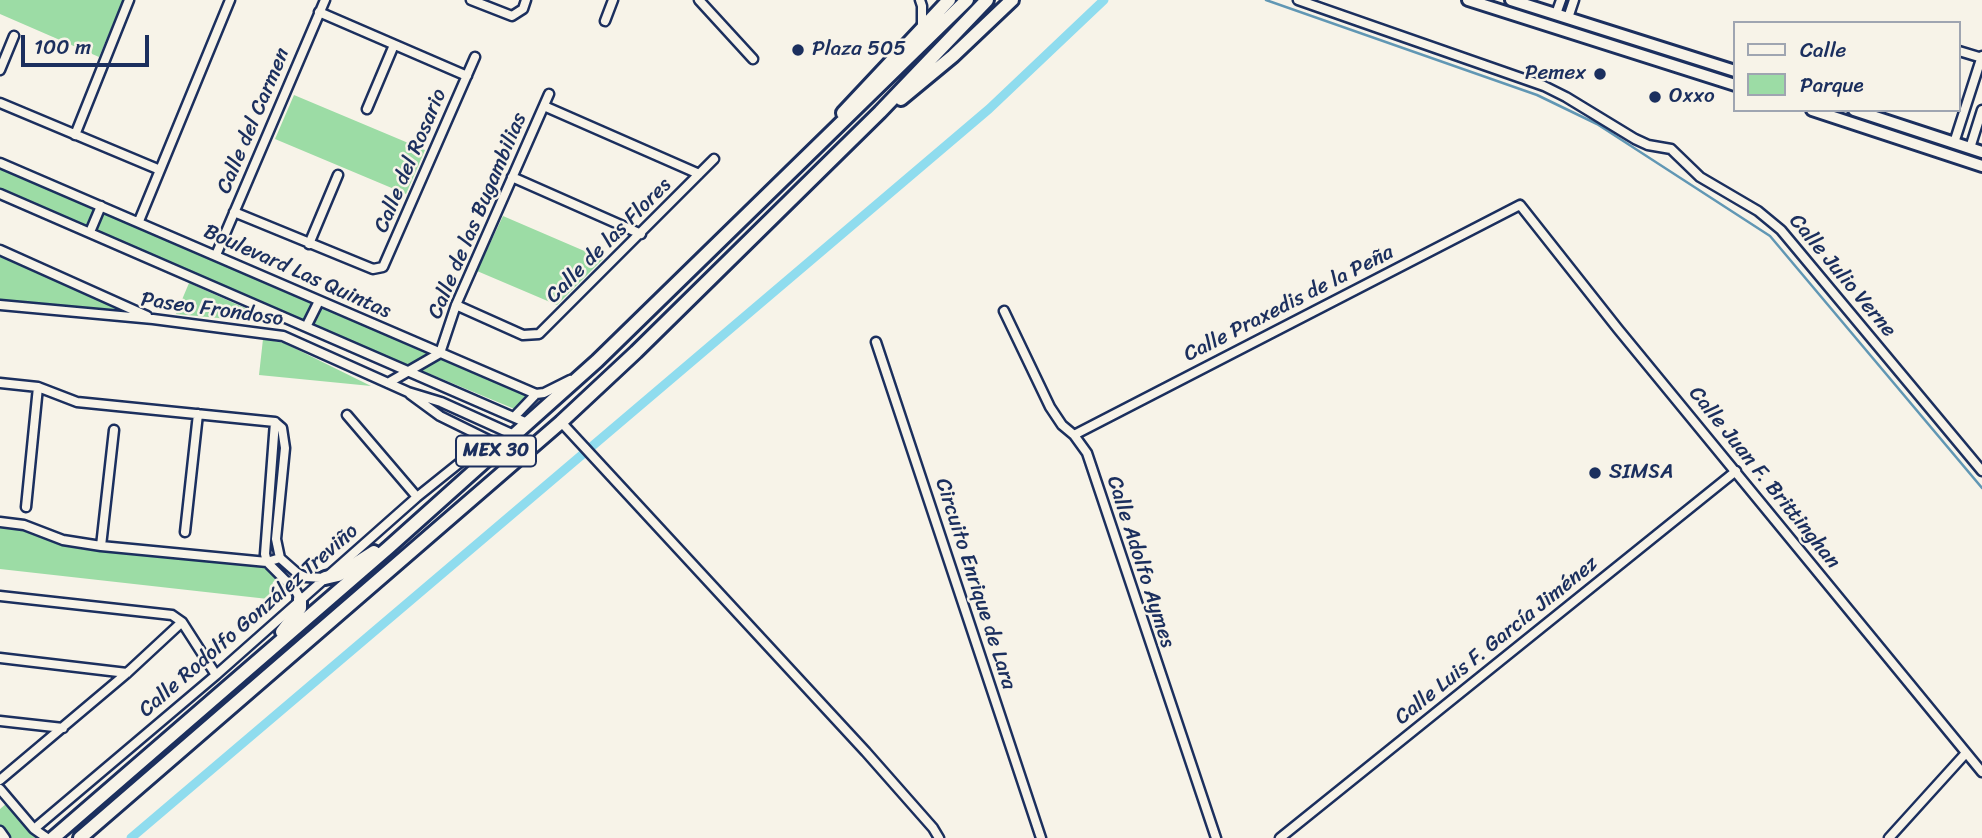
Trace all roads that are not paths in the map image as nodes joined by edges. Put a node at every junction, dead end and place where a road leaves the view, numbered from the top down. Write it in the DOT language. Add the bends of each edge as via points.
graph roads {
  1 [pos="129,0"];
  2 [pos="230,0"];
  3 [pos="325,0"];
  4 [pos="471,0"];
  5 [pos="526,0"];
  6 [pos="613,0"];
  7 [pos="699,0"];
  8 [pos="949,0"];
  9 [pos="967,0"];
  10 [pos="988,0"];
  11 [pos="1012,0"];
  12 [pos="1298,0"];
  13 [pos="1468,0"];
  14 [pos="1511,0"];
  15 [pos="1561,0"];
  16 [pos="1574,0"];
  17 [pos="924,2"];
  18 [pos="1491,7"];
  19 [pos="319,12"];
  20 [pos="1556,14"];
  21 [pos="1568,18"];
  22 [pos="605,21"];
  23 [pos="922,27"];
  24 [pos="14,36"];
  25 [pos="394,45"];
  26 [pos="1961,52"];
  27 [pos="475,57"];
  28 [pos="1982,57"];
  29 [pos="753,59"];
  30 [pos="0,71"];
  31 [pos="1734,71"];
  32 [pos="467,76"];
  33 [pos="1734,85"];
  34 [pos="549,94"];
  35 [pos="0,103"];
  36 [pos="544,106"];
  37 [pos="367,108"];
  38 [pos="1982,110"];
  39 [pos="880,112"];
  40 [pos="1818,112"];
  41 [pos="1860,112"];
  42 [pos="1871,116"];
  43 [pos="1866,128"];
  44 [pos="75,135"];
  45 [pos="1905,141"];
  46 [pos="1954,143"];
  47 [pos="1970,148"];
  48 [pos="1982,152"];
  49 [pos="714,159"];
  50 [pos="805,159"];
  51 [pos="0,163"];
  52 [pos="1982,166"];
  53 [pos="160,170"];
  54 [pos="699,174"];
  55 [pos="338,175"];
  56 [pos="512,177"];
  57 [pos="0,194"];
  58 [pos="1520,205"];
  59 [pos="102,206"];
  60 [pos="234,212"];
  61 [pos="139,221"];
  62 [pos="90,232"];
  63 [pos="641,234"];
  64 [pos="309,244"];
  65 [pos="0,250"];
  66 [pos="216,256"];
  67 [pos="319,302"];
  68 [pos="0,304"];
  69 [pos="456,305"];
  70 [pos="1004,311"];
  71 [pos="153,319"];
  72 [pos="306,327"];
  73 [pos="876,342"];
  74 [pos="440,353"];
  75 [pos="408,372"];
  76 [pos="581,375"];
  77 [pos="0,383"];
  78 [pos="388,383"];
  79 [pos="38,387"];
  80 [pos="408,392"];
  81 [pos="536,394"];
  82 [pos="457,409"];
  83 [pos="198,414"];
  84 [pos="347,415"];
  85 [pos="514,417"];
  86 [pos="477,418"];
  87 [pos="275,422"];
  88 [pos="452,422"];
  89 [pos="561,422"];
  90 [pos="527,423"];
  91 [pos="114,430"];
  92 [pos="471,431"];
  93 [pos="514,435"];
  94 [pos="1074,435"];
  95 [pos="488,440"];
  96 [pos="501,446"];
  97 [pos="1735,471"];
  98 [pos="1982,471"];
  99 [pos="417,497"];
  100 [pos="26,506"];
  101 [pos="0,522"];
  102 [pos="185,532"];
  103 [pos="101,545"];
  104 [pos="388,548"];
  105 [pos="280,558"];
  106 [pos="267,562"];
  107 [pos="325,578"];
  108 [pos="0,596"];
  109 [pos="300,599"];
  110 [pos="182,622"];
  111 [pos="278,643"];
  112 [pos="0,658"];
  113 [pos="127,673"];
  114 [pos="216,675"];
  115 [pos="0,721"];
  116 [pos="63,728"];
  117 [pos="1966,753"];
  118 [pos="1982,772"];
  119 [pos="0,780"];
  120 [pos="0,789"];
  121 [pos="34,829"];
  122 [pos="0,831"];
  123 [pos="5,838"];
  124 [pos="47,838"];
  125 [pos="53,838"];
  126 [pos="80,838"];
  127 [pos="939,838"];
  128 [pos="1041,838"];
  129 [pos="1216,838"];
  130 [pos="1280,838"];
  131 [pos="1889,838"];
  1 -- 44 [label="street"];
  2 -- 53 [label="street"];
  3 -- 19 [label="street, Calle del Carmen"];
  4 -- 5 [label="street" via="512,16 523,9"];
  6 -- 22 [label="street"];
  7 -- 29 [label="street"];
  8 -- 23 [label="main road"];
  9 -- 50 [label="main road, MEX 30"];
  10 -- 39 [label="main road, MEX 30"];
  11 -- 39 [label="main road" via="926,79"];
  12 -- 98 [label="street, Calle Julio Verne" via="1544,86 1635,139 1671,149 1700,177 1781,230"];
  13 -- 18 [label="main road"];
  14 -- 20 [label="main road"];
  15 -- 20 [label="street"];
  16 -- 21 [label="street"];
  17 -- 23 [label="street"];
  18 -- 21 [label="main road" via="1557,22"];
  18 -- 33 [label="main road"];
  19 -- 25 [label="street"];
  19 -- 60 [label="street, Calle del Carmen"];
  20 -- 21 [label="main road"];
  21 -- 31 [label="main road"];
  23 -- 50 [label="main road" via="855,97"];
  24 -- 30 [label="street"];
  25 -- 32 [label="street"];
  25 -- 37 [label="street"];
  26 -- 28 [label="street"];
  27 -- 32 [label="street, Calle del Rosario"];
  28 -- 46 [label="street"];
  32 -- 64 [label="street, Calle del Rosario" via="383,267 373,270"];
  34 -- 36 [label="street, Calle de las Bugambilias"];
  35 -- 44 [label="street"];
  36 -- 54 [label="street"];
  36 -- 56 [label="street, Calle de las Bugambilias"];
  38 -- 47 [label="street"];
  39 -- 89 [label="main road, MEX 30"];
  40 -- 43 [label="main road"];
  41 -- 42 [label="main road"];
  42 -- 43 [label="main road"];
  42 -- 46 [label="main road"];
  43 -- 45 [label="main road"];
  44 -- 53 [label="street"];
  45 -- 47 [label="main road" via="1914,138 1960,152"];
  45 -- 52 [label="main road"];
  46 -- 47 [label="main road"];
  47 -- 48 [label="main road"];
  49 -- 54 [label="street, Calle de las Flores"];
  50 -- 76 [label="main road, MEX 30"];
  51 -- 59 [label="street, Boulevard Las Quintas"];
  53 -- 61 [label="street"];
  54 -- 63 [label="street, Calle de las Flores"];
  55 -- 64 [label="street"];
  56 -- 63 [label="street"];
  56 -- 69 [label="street, Calle de las Bugambilias"];
  57 -- 62 [label="street"];
  58 -- 94 [label="street, Calle Praxedis de la Peña"];
  58 -- 97 [label="street, Calle Juan F. Brittinghan"];
  59 -- 61 [label="street, Boulevard Las Quintas"];
  59 -- 62 [label="street"];
  60 -- 64 [label="street"];
  60 -- 66 [label="street, Calle del Carmen"];
  61 -- 66 [label="street, Boulevard Las Quintas"];
  62 -- 72 [label="street"];
  63 -- 69 [label="street, Calle de las Flores" via="547,328 532,336"];
  65 -- 71 [label="street"];
  66 -- 67 [label="street, Boulevard Las Quintas"];
  67 -- 72 [label="street"];
  67 -- 74 [label="street, Boulevard Las Quintas"];
  68 -- 71 [label="street, Paseo Frondoso"];
  69 -- 74 [label="street, Calle de las Bugambilias"];
  70 -- 94 [label="street, Calle Adolfo Aymes" via="1049,407"];
  71 -- 78 [label="street, Paseo Frondoso" via="283,336"];
  72 -- 75 [label="street"];
  73 -- 128 [label="street, Circuito Enrique de Lara"];
  74 -- 75 [label="street"];
  74 -- 81 [label="street, Boulevard Las Quintas"];
  75 -- 78 [label="street"];
  75 -- 85 [label="street"];
  76 -- 81 [label="street"];
  76 -- 90 [label="main road, MEX 30"];
  77 -- 79 [label="street"];
  78 -- 80 [label="street, Paseo Frondoso"];
  79 -- 83 [label="street" via="77,402"];
  79 -- 100 [label="street"];
  80 -- 82 [label="street, Paseo Frondoso"];
  80 -- 88 [label="street, Paseo Frondoso"];
  81 -- 85 [label="street"];
  82 -- 86 [label="street, Paseo Frondoso"];
  82 -- 88 [label="street"];
  83 -- 87 [label="street"];
  83 -- 102 [label="street"];
  84 -- 99 [label="street"];
  85 -- 90 [label="street"];
  86 -- 92 [label="street"];
  86 -- 93 [label="street, Paseo Frondoso"];
  87 -- 105 [label="street" via="282,428 285,448 276,539"];
  87 -- 106 [label="street" via="264,545"];
  88 -- 92 [label="street, Paseo Frondoso"];
  89 -- 126 [label="main road, MEX 30"];
  89 -- 127 [label="street" via="866,752"];
  90 -- 93 [label="main road, MEX 30"];
  91 -- 103 [label="street"];
  92 -- 95 [label="street, Paseo Frondoso"];
  93 -- 96 [label="main road, MEX 30"];
  94 -- 129 [label="street, Calle Adolfo Aymes" via="1087,453"];
  95 -- 96 [label="street, Paseo Frondoso"];
  95 -- 99 [label="street, Calle Rodolfo González Treviño"];
  96 -- 104 [label="main road, MEX 30"];
  97 -- 117 [label="street, Calle Juan F. Brittinghan"];
  97 -- 130 [label="street, Calle Luis F. García Jiménez"];
  99 -- 107 [label="street, Calle Rodolfo González Treviño"];
  101 -- 103 [label="street" via="24,525 63,540"];
  103 -- 106 [label="street"];
  104 -- 107 [label="main road"];
  104 -- 111 [label="main road, MEX 30"];
  105 -- 106 [label="street"];
  105 -- 107 [label="street" via="305,577"];
  106 -- 109 [label="street"];
  107 -- 109 [label="street, Calle Rodolfo González Treviño"];
  108 -- 110 [label="street" via="172,615"];
  109 -- 111 [label="main road"];
  109 -- 114 [label="street, Calle Rodolfo González Treviño"];
  110 -- 113 [label="street"];
  110 -- 114 [label="street"];
  111 -- 125 [label="main road, MEX 30"];
  112 -- 113 [label="street"];
  113 -- 116 [label="street"];
  114 -- 121 [label="street, Calle Rodolfo González Treviño"];
  115 -- 116 [label="street"];
  116 -- 119 [label="street"];
  117 -- 118 [label="street, Calle Juan F. Brittinghan"];
  117 -- 131 [label="street"];
  120 -- 121 [label="street"];
  121 -- 124 [label="street"];
  122 -- 123 [label="street"];
}
